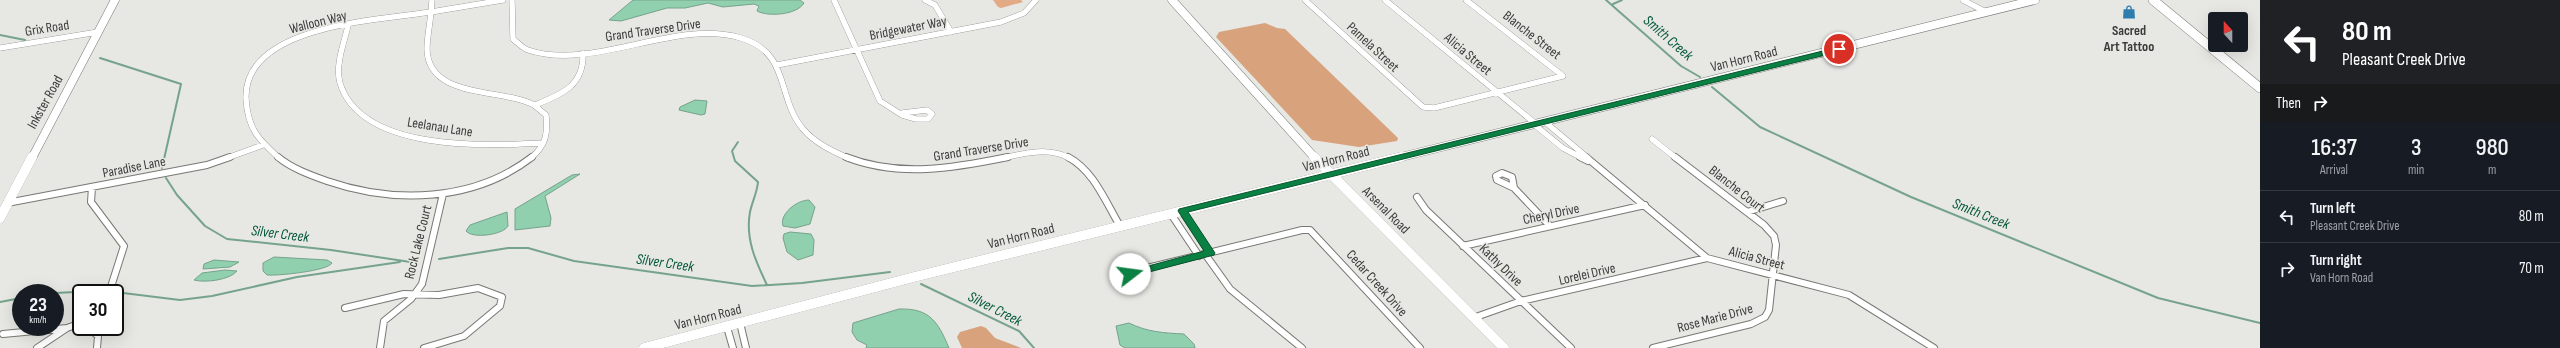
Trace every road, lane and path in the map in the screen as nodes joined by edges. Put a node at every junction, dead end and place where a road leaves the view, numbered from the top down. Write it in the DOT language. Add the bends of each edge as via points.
graph roads {
  1 [pos="114,0"];
  2 [pos="432,0"];
  3 [pos="503,0"];
  4 [pos="512,0"];
  5 [pos="834,0"];
  6 [pos="925,0"];
  7 [pos="940,0"];
  8 [pos="1036,0"];
  9 [pos="1172,0"];
  10 [pos="1305,0"];
  11 [pos="1385,0"];
  12 [pos="1466,0"];
  13 [pos="1963,0"];
  14 [pos="2035,0"];
  15 [pos="2153,0"];
  16 [pos="935,5"];
  17 [pos="431,12"];
  18 [pos="1986,12"];
  19 [pos="348,26"];
  20 [pos="98,32"];
  21 [pos="951,32"];
  22 [pos="0,48"];
  23 [pos="857,50"];
  24 [pos="584,53"];
  25 [pos="777,65"];
  26 [pos="2260,88"];
  27 [pos="1496,93"];
  28 [pos="535,105"];
  29 [pos="902,114"];
  30 [pos="1539,124"];
  31 [pos="1652,139"];
  32 [pos="543,143"];
  33 [pos="263,145"];
  34 [pos="1592,162"];
  35 [pos="1331,174"];
  36 [pos="92,188"];
  37 [pos="1514,188"];
  38 [pos="443,194"];
  39 [pos="1417,197"];
  40 [pos="1783,201"];
  41 [pos="7,203"];
  42 [pos="1644,205"];
  43 [pos="1182,211"];
  44 [pos="1747,212"];
  45 [pos="1171,214"];
  46 [pos="0,218"];
  47 [pos="1120,226"];
  48 [pos="1550,226"];
  49 [pos="1463,246"];
  50 [pos="1205,254"];
  51 [pos="1707,258"];
  52 [pos="1146,270"];
  53 [pos="1774,275"];
  54 [pos="112,284"];
  55 [pos="416,294"];
  56 [pos="1521,301"];
  57 [pos="346,308"];
  58 [pos="1474,318"];
  59 [pos="740,324"];
  60 [pos="72,326"];
  61 [pos="727,327"];
  62 [pos="67,328"];
  63 [pos="3,334"];
  64 [pos="98,336"];
  65 [pos="38,348"];
  66 [pos="98,348"];
  67 [pos="380,348"];
  68 [pos="424,348"];
  69 [pos="644,348"];
  70 [pos="733,348"];
  71 [pos="746,348"];
  72 [pos="1302,348"];
  73 [pos="1420,348"];
  74 [pos="1504,348"];
  75 [pos="1571,348"];
  76 [pos="1653,348"];
  77 [pos="1934,348"];
  1 -- 20 [label="street, Inkster Road"];
  2 -- 17 [label="street"];
  3 -- 17 [label="street, Walloon Way"];
  4 -- 24 [label="street, Grand Traverse Drive" via="512,33 518,46 533,53 546,55"];
  5 -- 23 [label="street"];
  6 -- 16 [label="street"];
  7 -- 16 [label="street"];
  8 -- 21 [label="street, Bridgewater Way" via="1024,13 1012,19"];
  9 -- 35 [label="street, Arsenal Road"];
  10 -- 27 [label="street, Pamela Street" via="1418,104 1427,108"];
  11 -- 27 [label="street, Alicia Street"];
  12 -- 27 [label="street, Blanche Street" via="1563,76"];
  13 -- 18 [label="street"];
  14 -- 18 [label="street, Van Horn Road"];
  15 -- 26 [label="main road"];
  16 -- 21 [label="street"];
  17 -- 19 [label="street, Walloon Way"];
  17 -- 28 [label="street" via="428,54 431,66 439,75 464,89 519,99"];
  18 -- 30 [label="street, Van Horn Road"];
  19 -- 32 [label="street, Leelanau Lane" via="340,65 340,82 351,104 373,122 401,133 439,142 486,145"];
  19 -- 33 [label="street, Walloon Way" via="295,39 275,48 256,64 248,84 245,104 249,122"];
  20 -- 22 [label="street, Grix Road"];
  20 -- 41 [label="street, Inkster Road"];
  21 -- 23 [label="street, Bridgewater Way"];
  23 -- 25 [label="street, Bridgewater Way"];
  23 -- 29 [label="street" via="880,101"];
  24 -- 25 [label="street, Grand Traverse Drive" via="680,36 717,34 741,38 761,46 772,54"];
  24 -- 28 [label="street" via="584,69 575,83 555,97"];
  25 -- 47 [label="street, Grand Traverse Drive" via="799,124 813,139 833,151 872,164 922,169 966,167 1034,153 1063,155 1082,165"];
  27 -- 30 [label="street, Alicia Street"];
  28 -- 32 [label="street" via="548,120 548,134"];
  30 -- 34 [label="street, Alicia Street"];
  30 -- 34 [label="street, Alicia Street" via="1563,148"];
  30 -- 35 [label="street, Van Horn Road"];
  31 -- 44 [label="street, Blanche Court"];
  32 -- 38 [label="street, Walloon Way" via="528,160 503,175 482,184"];
  33 -- 36 [label="street, Paradise Lane" via="207,165"];
  33 -- 38 [label="street, Walloon Way" via="293,167 342,185 414,197"];
  34 -- 42 [label="street, Alicia Street"];
  35 -- 43 [label="street, Van Horn Road"];
  35 -- 58 [label="street, Arsenal Road"];
  36 -- 41 [label="street, Paradise Lane"];
  36 -- 54 [label="street" via="91,202 124,246"];
  37 -- 48 [label="street"];
  38 -- 55 [label="street, Rock Lake Court" via="425,275"];
  39 -- 49 [label="street, Kathy Drive" via="1426,210"];
  40 -- 44 [label="street"];
  41 -- 46 [label="street, Inkster Road"];
  42 -- 48 [label="street, Cheryl Drive"];
  42 -- 51 [label="street, Alicia Street"];
  43 -- 45 [label="street, Van Horn Road"];
  43 -- 50 [label="street"];
  44 -- 53 [label="street, Blanche Court" via="1774,236"];
  45 -- 47 [label="street, Van Horn Road"];
  45 -- 50 [label="street"];
  47 -- 59 [label="street, Van Horn Road"];
  48 -- 49 [label="street, Cheryl Drive"];
  49 -- 56 [label="street, Kathy Drive"];
  50 -- 52 [label="street"];
  50 -- 72 [label="street" via="1230,289"];
  50 -- 73 [label="street, Cedar Creek Drive" via="1310,230"];
  51 -- 53 [label="street, Alicia Street"];
  51 -- 56 [label="street, Lorelei Drive"];
  53 -- 76 [label="street, Rose Marie Drive" via="1769,310 1759,321"];
  53 -- 77 [label="street, Alicia Street" via="1857,299"];
  55 -- 57 [label="street, Rock Lake Court" via="404,294"];
  55 -- 67 [label="street, Rock Lake Court" via="384,321"];
  55 -- 68 [label="street, Rock Lake Court" via="439,295 478,288 499,295 502,299 500,306 464,336"];
  56 -- 58 [label="street, Lorelei Drive"];
  56 -- 75 [label="street, Kathy Drive"];
  58 -- 74 [label="street, Arsenal Road"];
  59 -- 61 [label="street, Van Horn Road"];
  59 -- 71 [label="street"];
  60 -- 62 [label="street"];
  61 -- 69 [label="street, Van Horn Road"];
  61 -- 70 [label="street"];
  62 -- 63 [label="street"];
  62 -- 65 [label="street"];
  64 -- 66 [label="street"];
}
